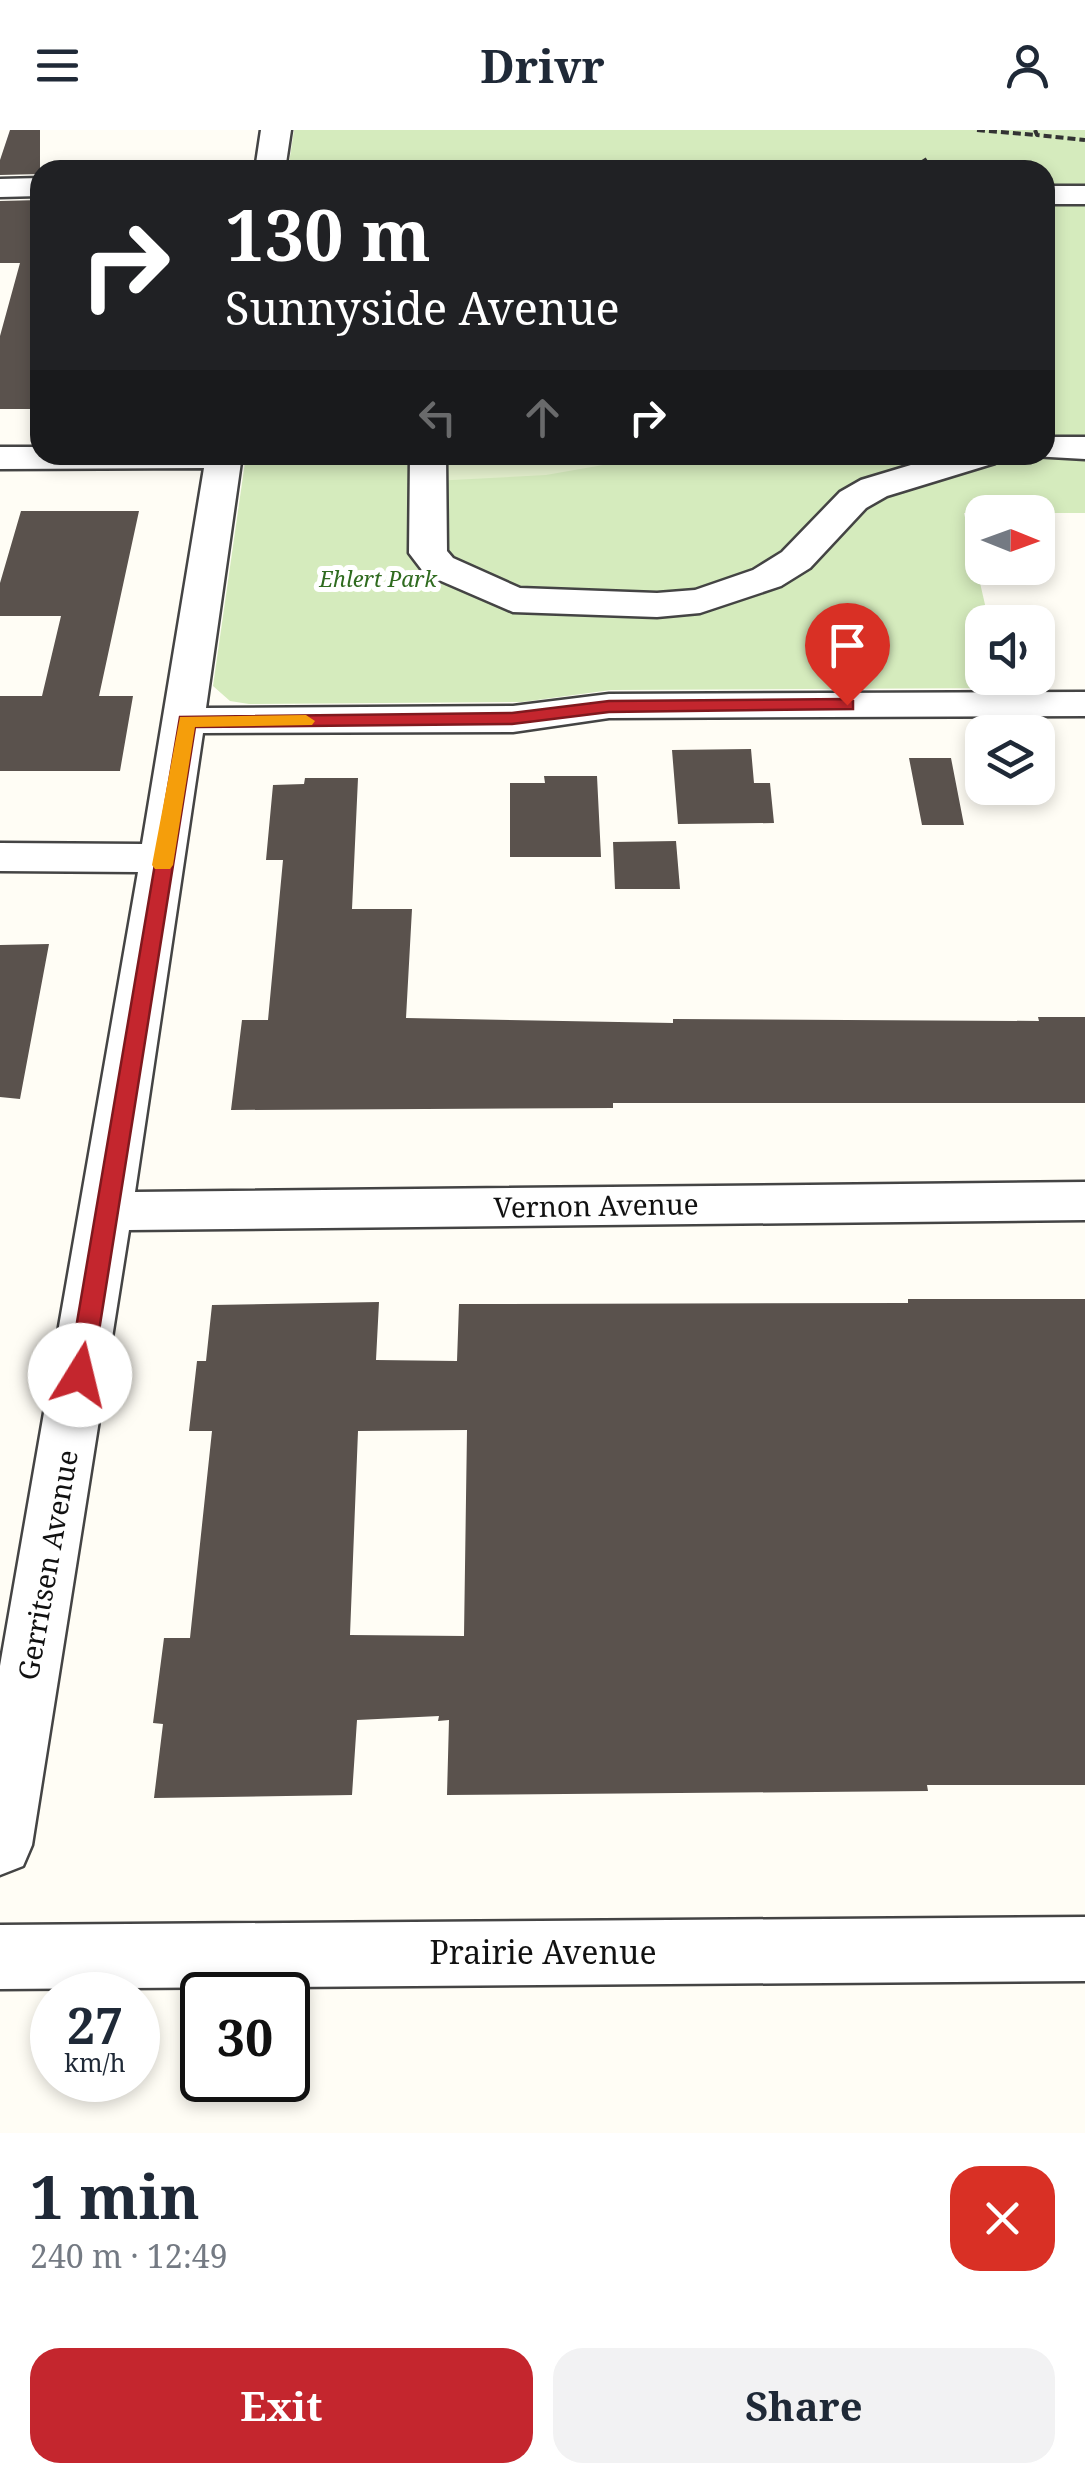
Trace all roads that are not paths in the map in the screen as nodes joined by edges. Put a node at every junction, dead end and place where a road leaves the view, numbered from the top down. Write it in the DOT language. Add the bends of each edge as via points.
graph roads {
  1 [pos="276,130"];
  2 [pos="272,160"];
  3 [pos="30,187"];
  4 [pos="0,188"];
  5 [pos="1055,195"];
  6 [pos="1085,195"];
  7 [pos="1055,448"];
  8 [pos="1085,448"];
  9 [pos="0,458"];
  10 [pos="30,458"];
  11 [pos="223,465"];
  12 [pos="428,465"];
  13 [pos="948,465"];
  14 [pos="1085,704"];
  15 [pos="186,722"];
  16 [pos="0,857"];
  17 [pos="164,858"];
  18 [pos="1085,1201"];
  19 [pos="108,1211"];
  20 [pos="0,1846"];
  21 [pos="1085,1949"];
  22 [pos="0,1957"];
  1 -- 2 [label="street"];
  3 -- 4 [label="street"];
  5 -- 6 [label="street"];
  7 -- 8 [label="street"];
  9 -- 10 [label="street"];
  11 -- 15 [label="street, Gerritsen Avenue"];
  12 -- 13 [label="street" via="428,553 439,566 513,600 657,605 700,601 767,578 796,560 852,500"];
  14 -- 15 [label="street" via="609,706 512,719"];
  15 -- 17 [label="street, Gerritsen Avenue"];
  16 -- 17 [label="street"];
  17 -- 19 [label="street, Gerritsen Avenue"];
  18 -- 19 [label="street, Vernon Avenue"];
  19 -- 20 [label="street, Gerritsen Avenue"];
  21 -- 22 [label="street, Prairie Avenue"];
}
